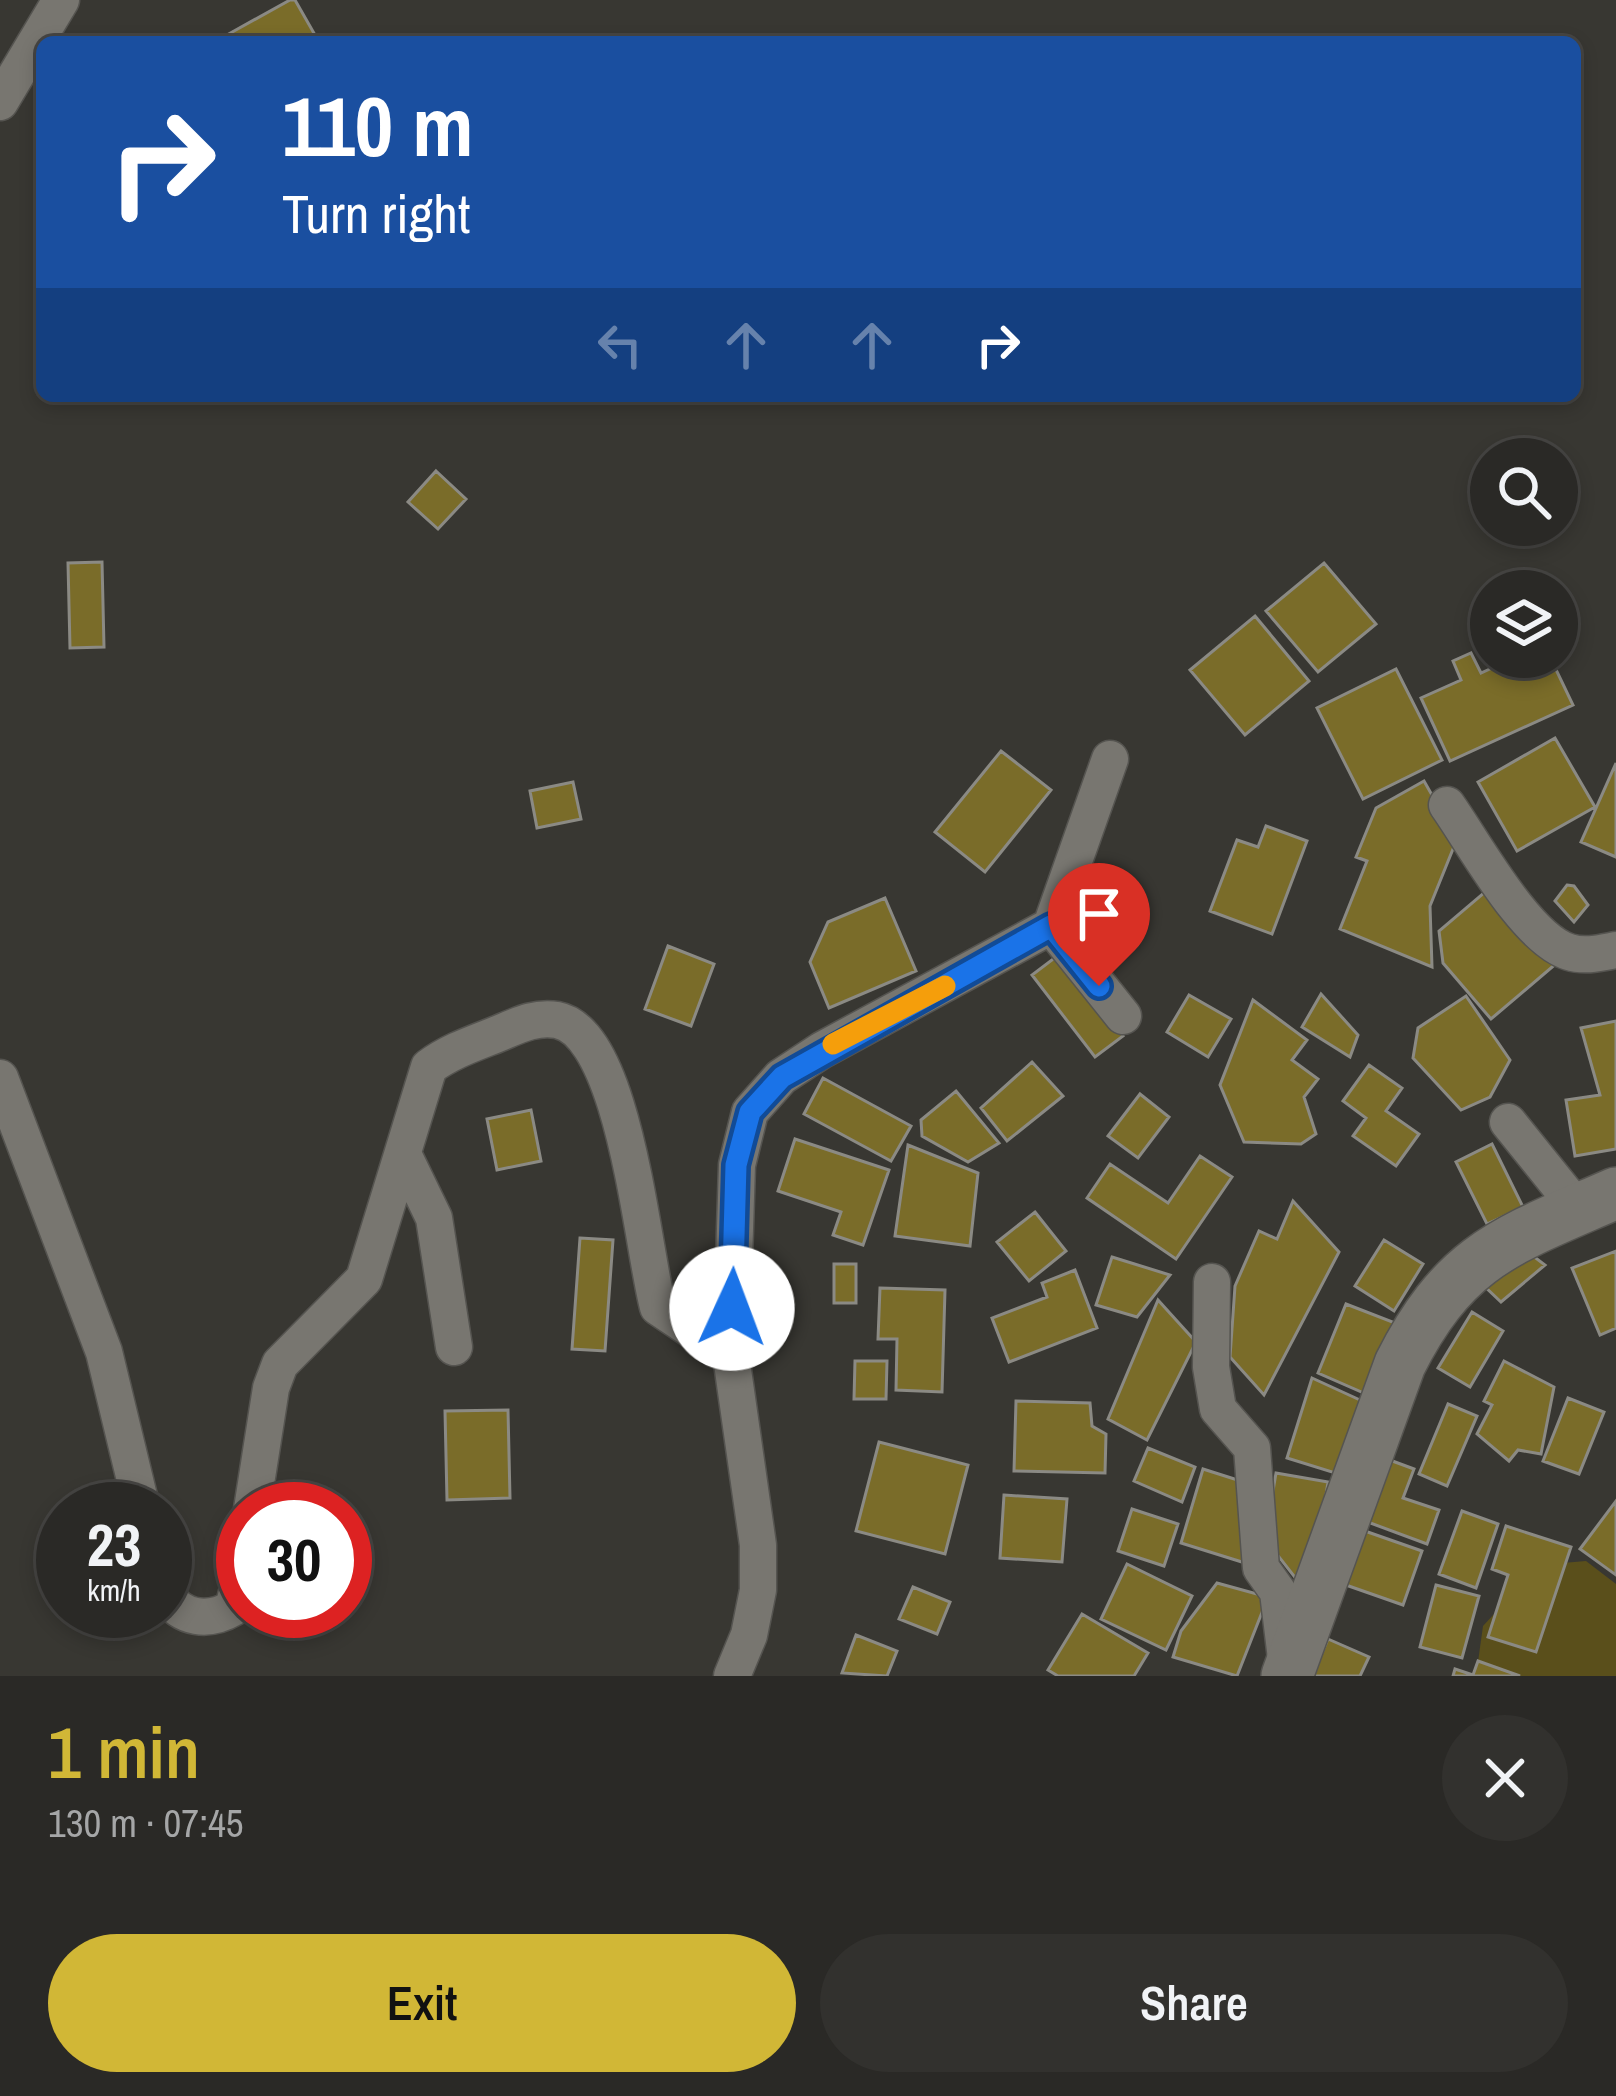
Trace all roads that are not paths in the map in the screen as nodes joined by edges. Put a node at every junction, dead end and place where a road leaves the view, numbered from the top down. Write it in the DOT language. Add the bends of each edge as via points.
graph roads {
  1 [pos="61,0"];
  2 [pos="39,36"];
  3 [pos="36,42"];
  4 [pos="0,102"];
  5 [pos="1110,759"];
  6 [pos="1447,806"];
  7 [pos="1051,926"];
  8 [pos="1616,950"];
  9 [pos="1123,1016"];
  10 [pos="0,1078"];
  11 [pos="1508,1122"];
  12 [pos="403,1154"];
  13 [pos="1597,1201"];
  14 [pos="1212,1282"];
  15 [pos="454,1347"];
  16 [pos="731,1356"];
  17 [pos="135,1482"];
  18 [pos="256,1482"];
  19 [pos="733,1676"];
  20 [pos="1287,1676"];
  1 -- 2 [label="street"];
  3 -- 4 [label="street"];
  5 -- 7 [label="street"];
  6 -- 8 [label="street" via="1517,907 1558,948 1585,956"];
  7 -- 9 [label="street"];
  7 -- 16 [label="street" via="822,1050 750,1112 736,1165"];
  10 -- 17 [label="street" via="104,1352"];
  11 -- 13 [label="street"];
  12 -- 15 [label="street" via="434,1218"];
  12 -- 16 [label="street" via="420,1084 443,1056 533,1019 579,1031 622,1122 658,1307"];
  12 -- 18 [label="street" via="364,1279 280,1364"];
  13 -- 20 [label="main road" via="1487,1251 1422,1321"];
  14 -- 20 [label="street" via="1218,1409 1252,1448 1261,1568 1278,1592"];
  16 -- 19 [label="street" via="758,1545 749,1636"];
}
